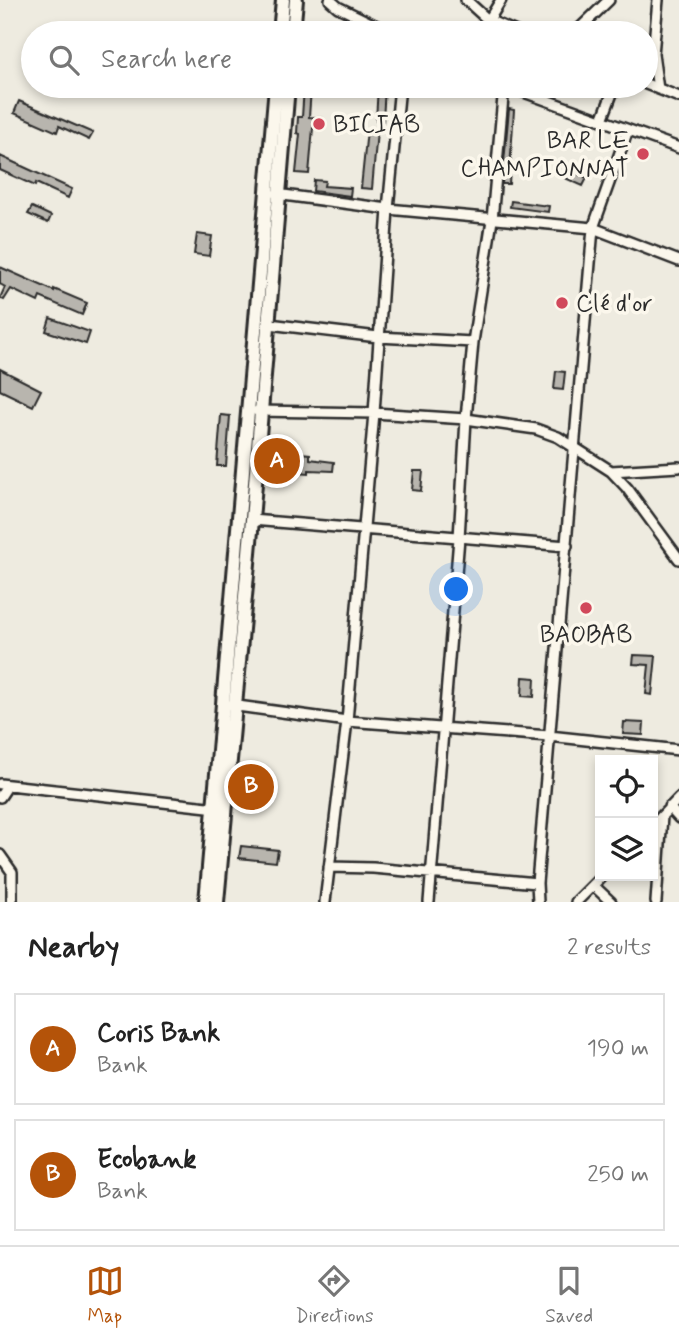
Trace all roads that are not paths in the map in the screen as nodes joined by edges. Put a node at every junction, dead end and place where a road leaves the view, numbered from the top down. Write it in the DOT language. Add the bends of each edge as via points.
graph roads {
  1 [pos="283,0"];
  2 [pos="296,0"];
  3 [pos="330,0"];
  4 [pos="466,0"];
  5 [pos="500,0"];
  6 [pos="609,0"];
  7 [pos="658,0"];
  8 [pos="488,20"];
  9 [pos="281,21"];
  10 [pos="294,21"];
  11 [pos="367,21"];
  12 [pos="587,21"];
  13 [pos="656,21"];
  14 [pos="658,89"];
  15 [pos="679,97"];
  16 [pos="276,98"];
  17 [pos="286,98"];
  18 [pos="399,98"];
  19 [pos="504,98"];
  20 [pos="539,98"];
  21 [pos="610,98"];
  22 [pos="602,120"];
  23 [pos="628,130"];
  24 [pos="679,148"];
  25 [pos="273,194"];
  26 [pos="388,209"];
  27 [pos="492,219"];
  28 [pos="593,228"];
  29 [pos="679,261"];
  30 [pos="269,324"];
  31 [pos="378,337"];
  32 [pos="473,342"];
  33 [pos="254,411"];
  34 [pos="374,413"];
  35 [pos="466,419"];
  36 [pos="574,449"];
  37 [pos="679,467"];
  38 [pos="611,471"];
  39 [pos="252,520"];
  40 [pos="363,530"];
  41 [pos="458,538"];
  42 [pos="567,546"];
  43 [pos="679,559"];
  44 [pos="228,704"];
  45 [pos="347,721"];
  46 [pos="443,728"];
  47 [pos="549,736"];
  48 [pos="679,750"];
  49 [pos="4,784"];
  50 [pos="0,797"];
  51 [pos="679,798"];
  52 [pos="669,807"];
  53 [pos="219,808"];
  54 [pos="662,816"];
  55 [pos="679,818"];
  56 [pos="658,820"];
  57 [pos="0,855"];
  58 [pos="329,867"];
  59 [pos="432,873"];
  60 [pos="597,881"];
  61 [pos="537,883"];
  62 [pos="593,885"];
  63 [pos="12,902"];
  64 [pos="206,902"];
  65 [pos="217,902"];
  66 [pos="326,902"];
  67 [pos="429,902"];
  68 [pos="538,902"];
  69 [pos="576,902"];
  70 [pos="611,902"];
  71 [pos="656,902"];
  1 -- 9 [label="highway"];
  2 -- 10 [label="highway"];
  3 -- 11 [label="street"];
  4 -- 8 [label="street"];
  5 -- 8 [label="street"];
  6 -- 12 [label="street"];
  7 -- 13 [label="street"];
  14 -- 15 [label="street"];
  16 -- 25 [label="highway"];
  17 -- 25 [label="highway"];
  18 -- 26 [label="street"];
  19 -- 27 [label="street"];
  20 -- 22 [label="street"];
  21 -- 22 [label="street"];
  22 -- 23 [label="street"];
  23 -- 24 [label="street"];
  23 -- 28 [label="street"];
  25 -- 26 [label="street"];
  25 -- 30 [label="highway"];
  25 -- 33 [label="highway"];
  26 -- 27 [label="street"];
  26 -- 31 [label="street"];
  27 -- 28 [label="street"];
  27 -- 32 [label="street"];
  28 -- 29 [label="street"];
  28 -- 36 [label="street"];
  30 -- 31 [label="street"];
  30 -- 33 [label="highway"];
  31 -- 32 [label="street"];
  31 -- 34 [label="street"];
  32 -- 35 [label="street"];
  33 -- 34 [label="street"];
  33 -- 39 [label="highway"];
  33 -- 44 [label="highway"];
  34 -- 35 [label="street"];
  34 -- 40 [label="street"];
  35 -- 36 [label="street" via="536,429"];
  35 -- 41 [label="street"];
  36 -- 38 [label="street"];
  36 -- 42 [label="street"];
  37 -- 38 [label="street"];
  38 -- 43 [label="street"];
  39 -- 40 [label="street"];
  39 -- 44 [label="highway"];
  40 -- 41 [label="street"];
  40 -- 45 [label="street"];
  41 -- 42 [label="street"];
  41 -- 46 [label="street"];
  42 -- 47 [label="street"];
  44 -- 45 [label="street"];
  44 -- 53 [label="highway"];
  45 -- 46 [label="street"];
  45 -- 58 [label="street"];
  46 -- 47 [label="street"];
  46 -- 59 [label="street"];
  47 -- 48 [label="street"];
  47 -- 61 [label="street"];
  49 -- 50 [label="street"];
  49 -- 53 [label="street"];
  51 -- 52 [label="street"];
  52 -- 54 [label="street"];
  52 -- 55 [label="street"];
  53 -- 64 [label="highway"];
  53 -- 65 [label="highway"];
  54 -- 56 [label="street"];
  54 -- 71 [label="street"];
  57 -- 63 [label="street" via="12,872"];
  58 -- 59 [label="street"];
  58 -- 66 [label="street"];
  59 -- 61 [label="street"];
  59 -- 67 [label="street"];
  60 -- 62 [label="street"];
  61 -- 68 [label="street"];
  62 -- 69 [label="street"];
  62 -- 70 [label="street"];
}
